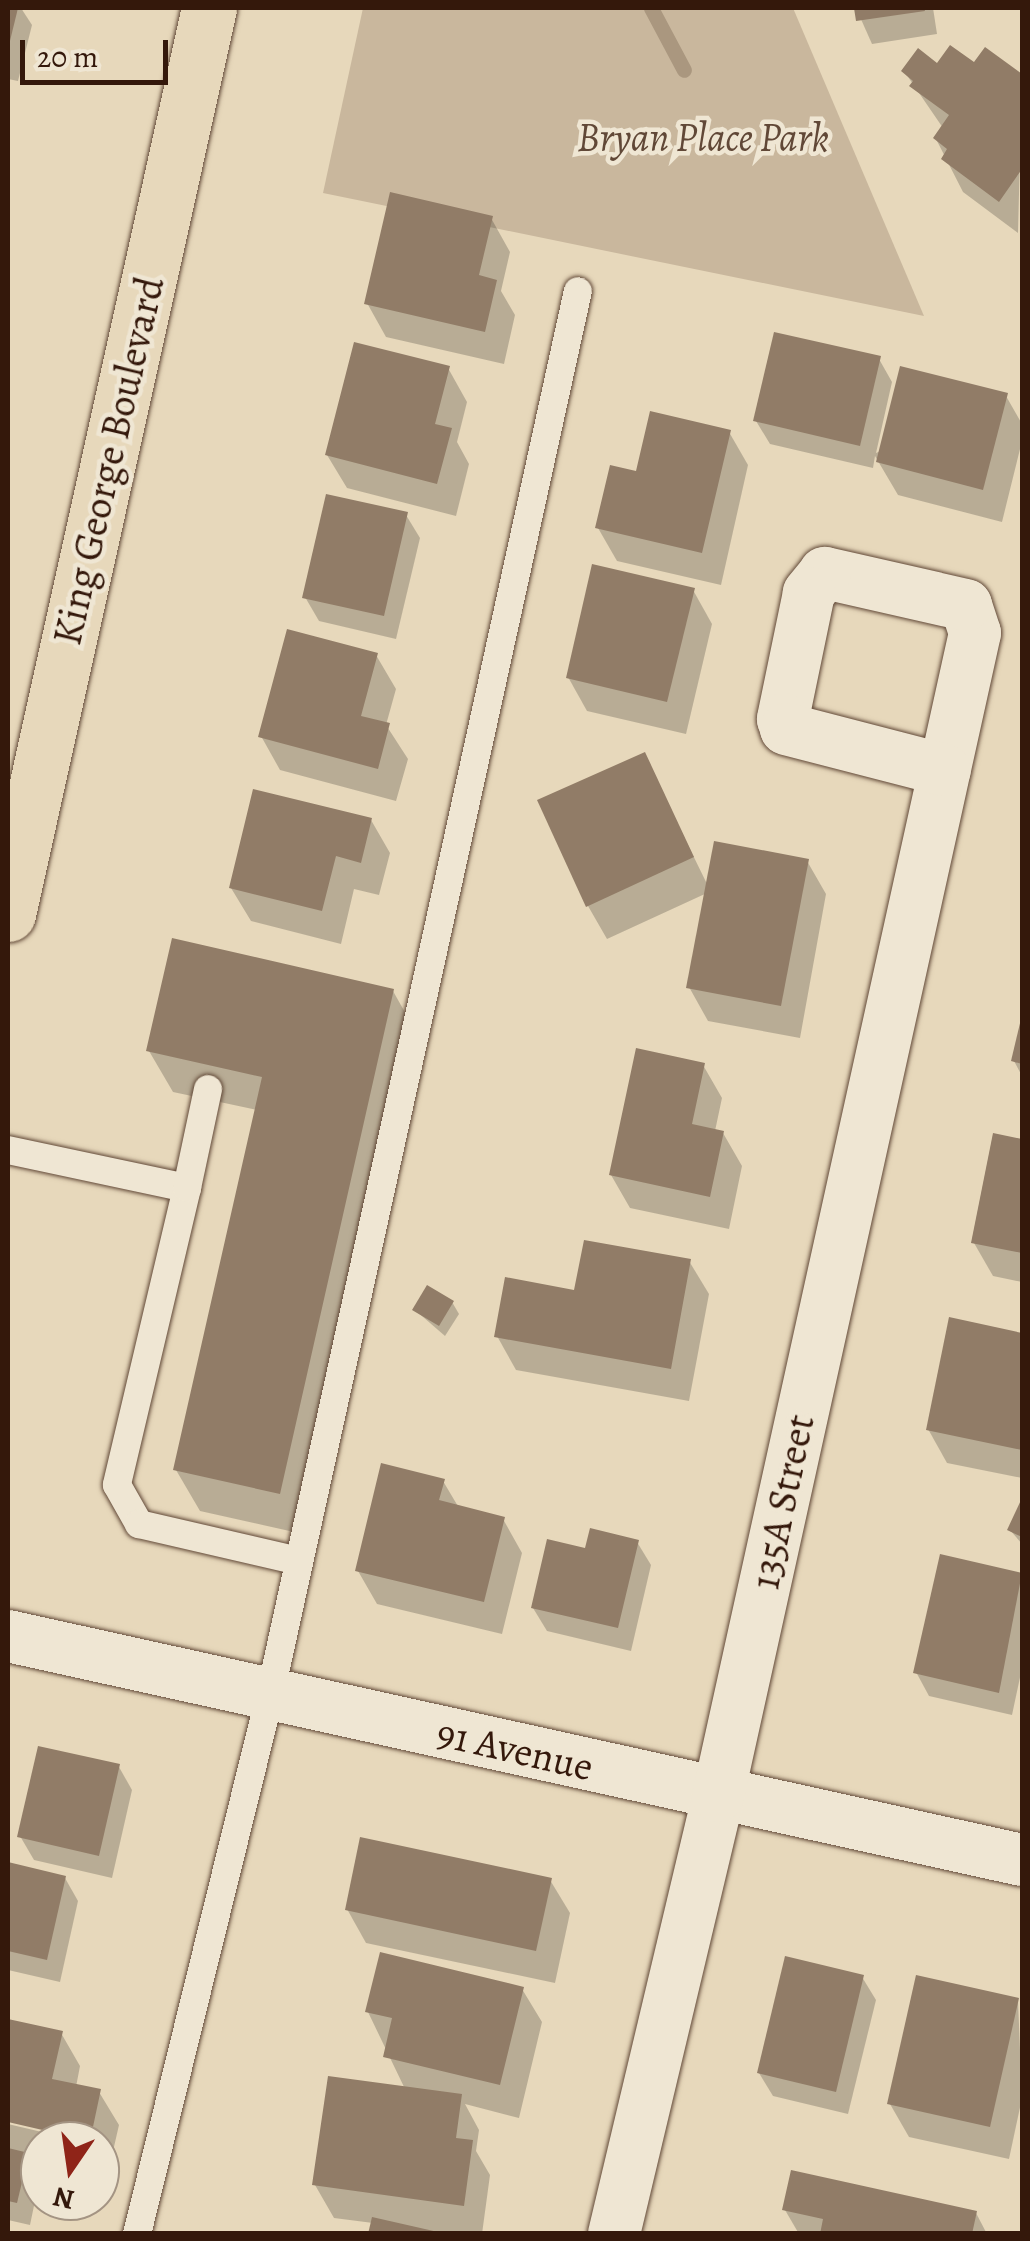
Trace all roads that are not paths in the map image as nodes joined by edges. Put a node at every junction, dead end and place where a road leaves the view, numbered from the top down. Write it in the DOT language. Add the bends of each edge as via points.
graph roads {
  1 [pos="209,8"];
  2 [pos="578,290"];
  3 [pos="945,770"];
  4 [pos="8,914"];
  5 [pos="208,1089"];
  6 [pos="8,1150"];
  7 [pos="186,1188"];
  8 [pos="298,1561"];
  9 [pos="8,1636"];
  10 [pos="270,1695"];
  11 [pos="718,1796"];
  12 [pos="1022,1860"];
  13 [pos="137,2234"];
  14 [pos="614,2234"];
  1 -- 4 [label="main road, King George Boulevard"];
  2 -- 8 [label="lane"];
  3 -- 11 [label="street, 135A Street"];
  5 -- 7 [label="lane"];
  6 -- 7 [label="lane"];
  7 -- 8 [label="lane" via="117,1485 139,1524"];
  8 -- 10 [label="lane"];
  9 -- 10 [label="street, 91 Avenue"];
  10 -- 11 [label="street, 91 Avenue"];
  10 -- 13 [label="lane"];
  11 -- 12 [label="street, 91 Avenue"];
  11 -- 14 [label="street, 135A Street"];
}
